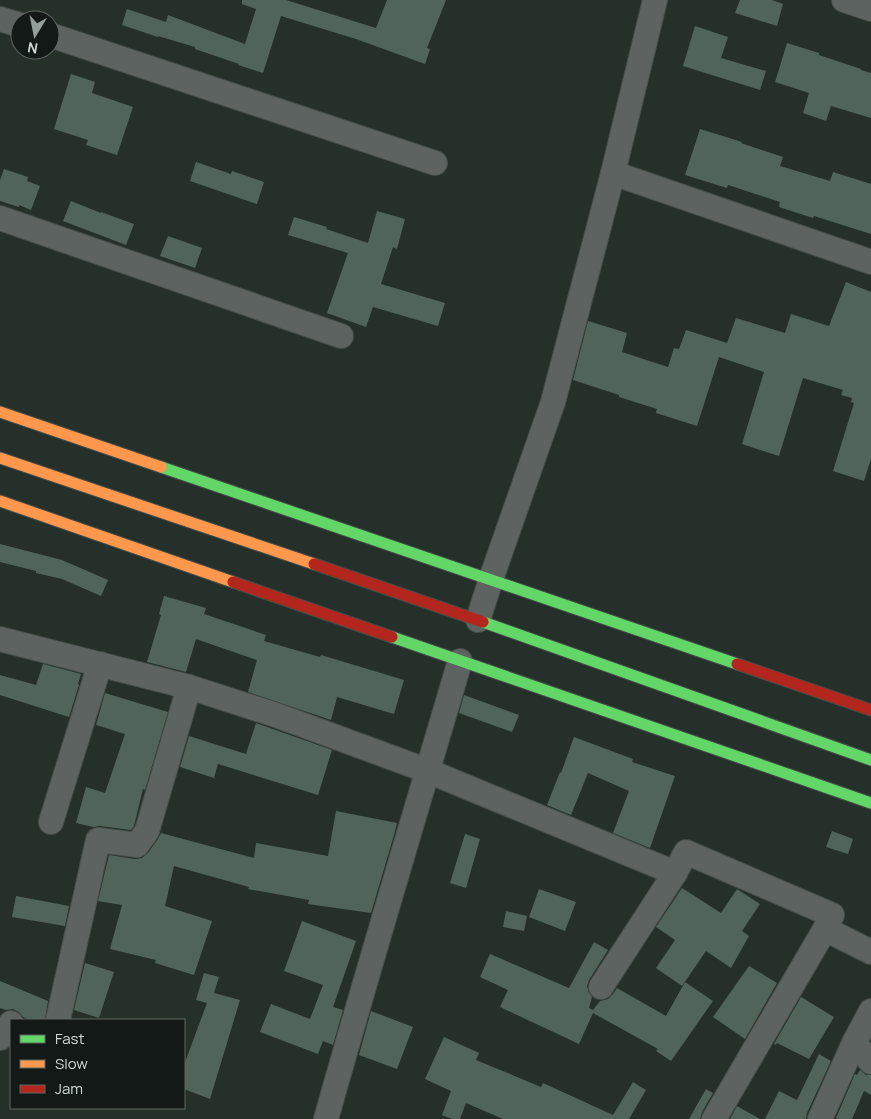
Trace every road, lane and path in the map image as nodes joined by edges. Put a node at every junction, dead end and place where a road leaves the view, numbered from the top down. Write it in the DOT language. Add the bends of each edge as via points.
graph roads {
  1 [pos="656,0"];
  2 [pos="844,0"];
  3 [pos="871,9"];
  4 [pos="60,38"];
  5 [pos="435,163"];
  6 [pos="613,173"];
  7 [pos="0,218"];
  8 [pos="871,262"];
  9 [pos="341,336"];
  10 [pos="0,412"];
  11 [pos="0,458"];
  12 [pos="0,501"];
  13 [pos="491,579"];
  14 [pos="478,620"];
  15 [pos="0,639"];
  16 [pos="460,661"];
  17 [pos="100,664"];
  18 [pos="189,687"];
  19 [pos="871,710"];
  20 [pos="871,760"];
  21 [pos="428,771"];
  22 [pos="871,803"];
  23 [pos="51,822"];
  24 [pos="675,873"];
  25 [pos="825,929"];
  26 [pos="871,952"];
  27 [pos="601,987"];
  28 [pos="871,1011"];
  29 [pos="58,1019"];
  30 [pos="10,1024"];
  31 [pos="0,1038"];
  32 [pos="854,1042"];
  33 [pos="871,1062"];
  34 [pos="326,1119"];
  35 [pos="714,1119"];
  36 [pos="820,1119"];
  1 -- 6 [label="street"];
  2 -- 3 [label="street"];
  4 -- 5 [label="street"];
  6 -- 8 [label="street"];
  6 -- 13 [label="street" via="553,402"];
  7 -- 9 [label="street"];
  10 -- 13 [label="main road"];
  11 -- 14 [label="main road"];
  12 -- 16 [label="main road"];
  13 -- 14 [label="street"];
  13 -- 19 [label="main road"];
  14 -- 20 [label="main road"];
  15 -- 17 [label="street"];
  16 -- 21 [label="street"];
  16 -- 22 [label="main road"];
  17 -- 18 [label="street"];
  17 -- 23 [label="street"];
  18 -- 21 [label="street"];
  18 -- 29 [label="street" via="147,831 137,845 98,840"];
  21 -- 24 [label="street"];
  21 -- 34 [label="street"];
  24 -- 25 [label="street" via="686,852 832,915"];
  24 -- 27 [label="street"];
  25 -- 26 [label="street"];
  25 -- 35 [label="street"];
  28 -- 32 [label="street"];
  30 -- 31 [label="street"];
  32 -- 33 [label="street"];
  32 -- 36 [label="street"];
}
